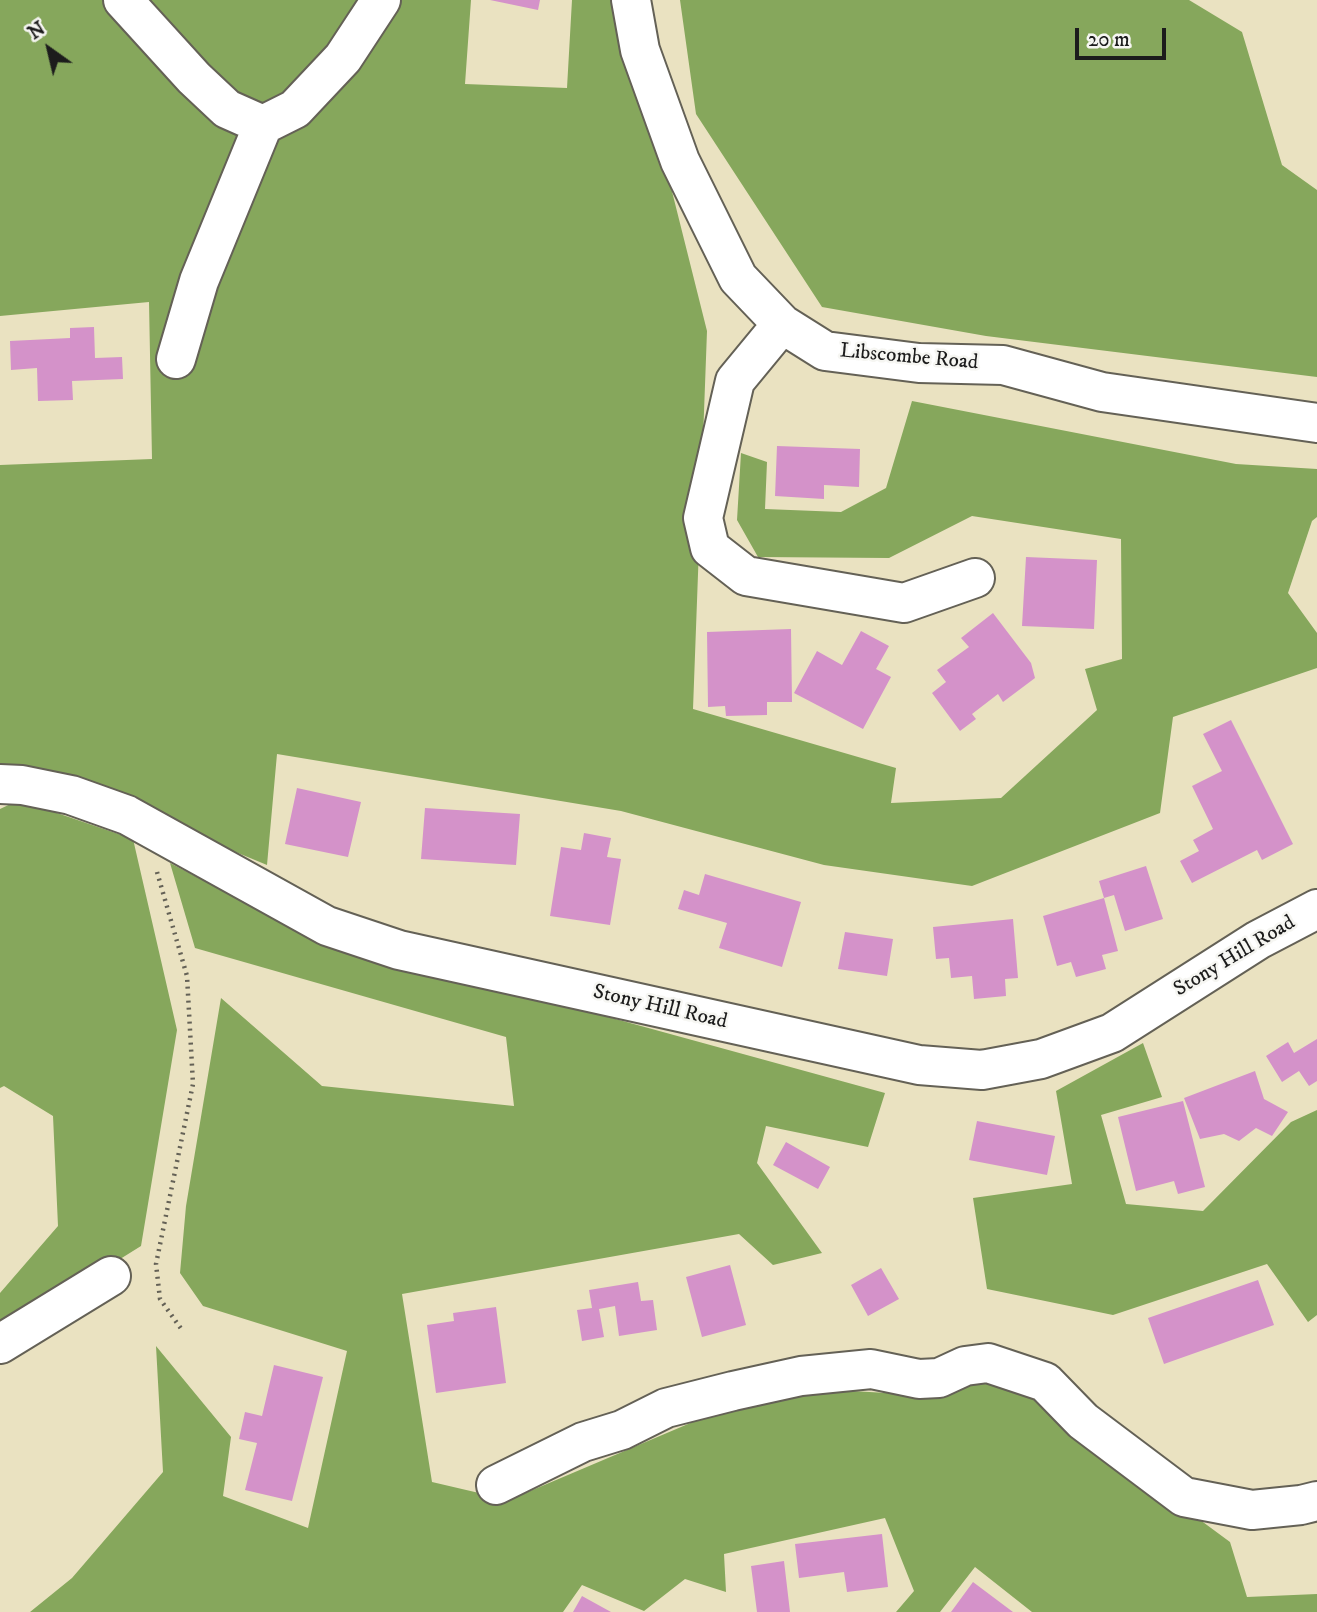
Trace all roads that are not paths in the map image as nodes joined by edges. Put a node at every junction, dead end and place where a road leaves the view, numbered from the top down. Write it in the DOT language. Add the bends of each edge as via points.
graph roads {
  1 [pos="123,0"];
  2 [pos="381,0"];
  3 [pos="631,0"];
  4 [pos="262,125"];
  5 [pos="782,324"];
  6 [pos="176,359"];
  7 [pos="1317,423"];
  8 [pos="975,578"];
  9 [pos="0,784"];
  10 [pos="1317,909"];
  11 [pos="111,1276"];
  12 [pos="0,1344"];
  13 [pos="496,1485"];
  14 [pos="1317,1502"];
  1 -- 4 [label="street" via="227,109"];
  2 -- 4 [label="street" via="343,58 295,109"];
  3 -- 5 [label="street, Libscombe Road" via="640,50 680,161 738,278"];
  4 -- 6 [label="street" via="199,281"];
  5 -- 7 [label="street, Libscombe Road" via="825,351 919,363 1003,365 1102,392"];
  5 -- 8 [label="street" via="735,381 703,517 709,548 746,576 904,603"];
  9 -- 10 [label="street, Stony Hill Road" via="71,795 127,815 327,926 399,950 919,1065 994,1068 1041,1059 1112,1033 1258,940"];
  11 -- 12 [label="street"];
  13 -- 14 [label="street" via="666,1408 733,1391 801,1376 871,1369 919,1379 939,1378 965,1366 988,1363 1045,1382 1083,1421 1184,1497 1252,1510"];
}
